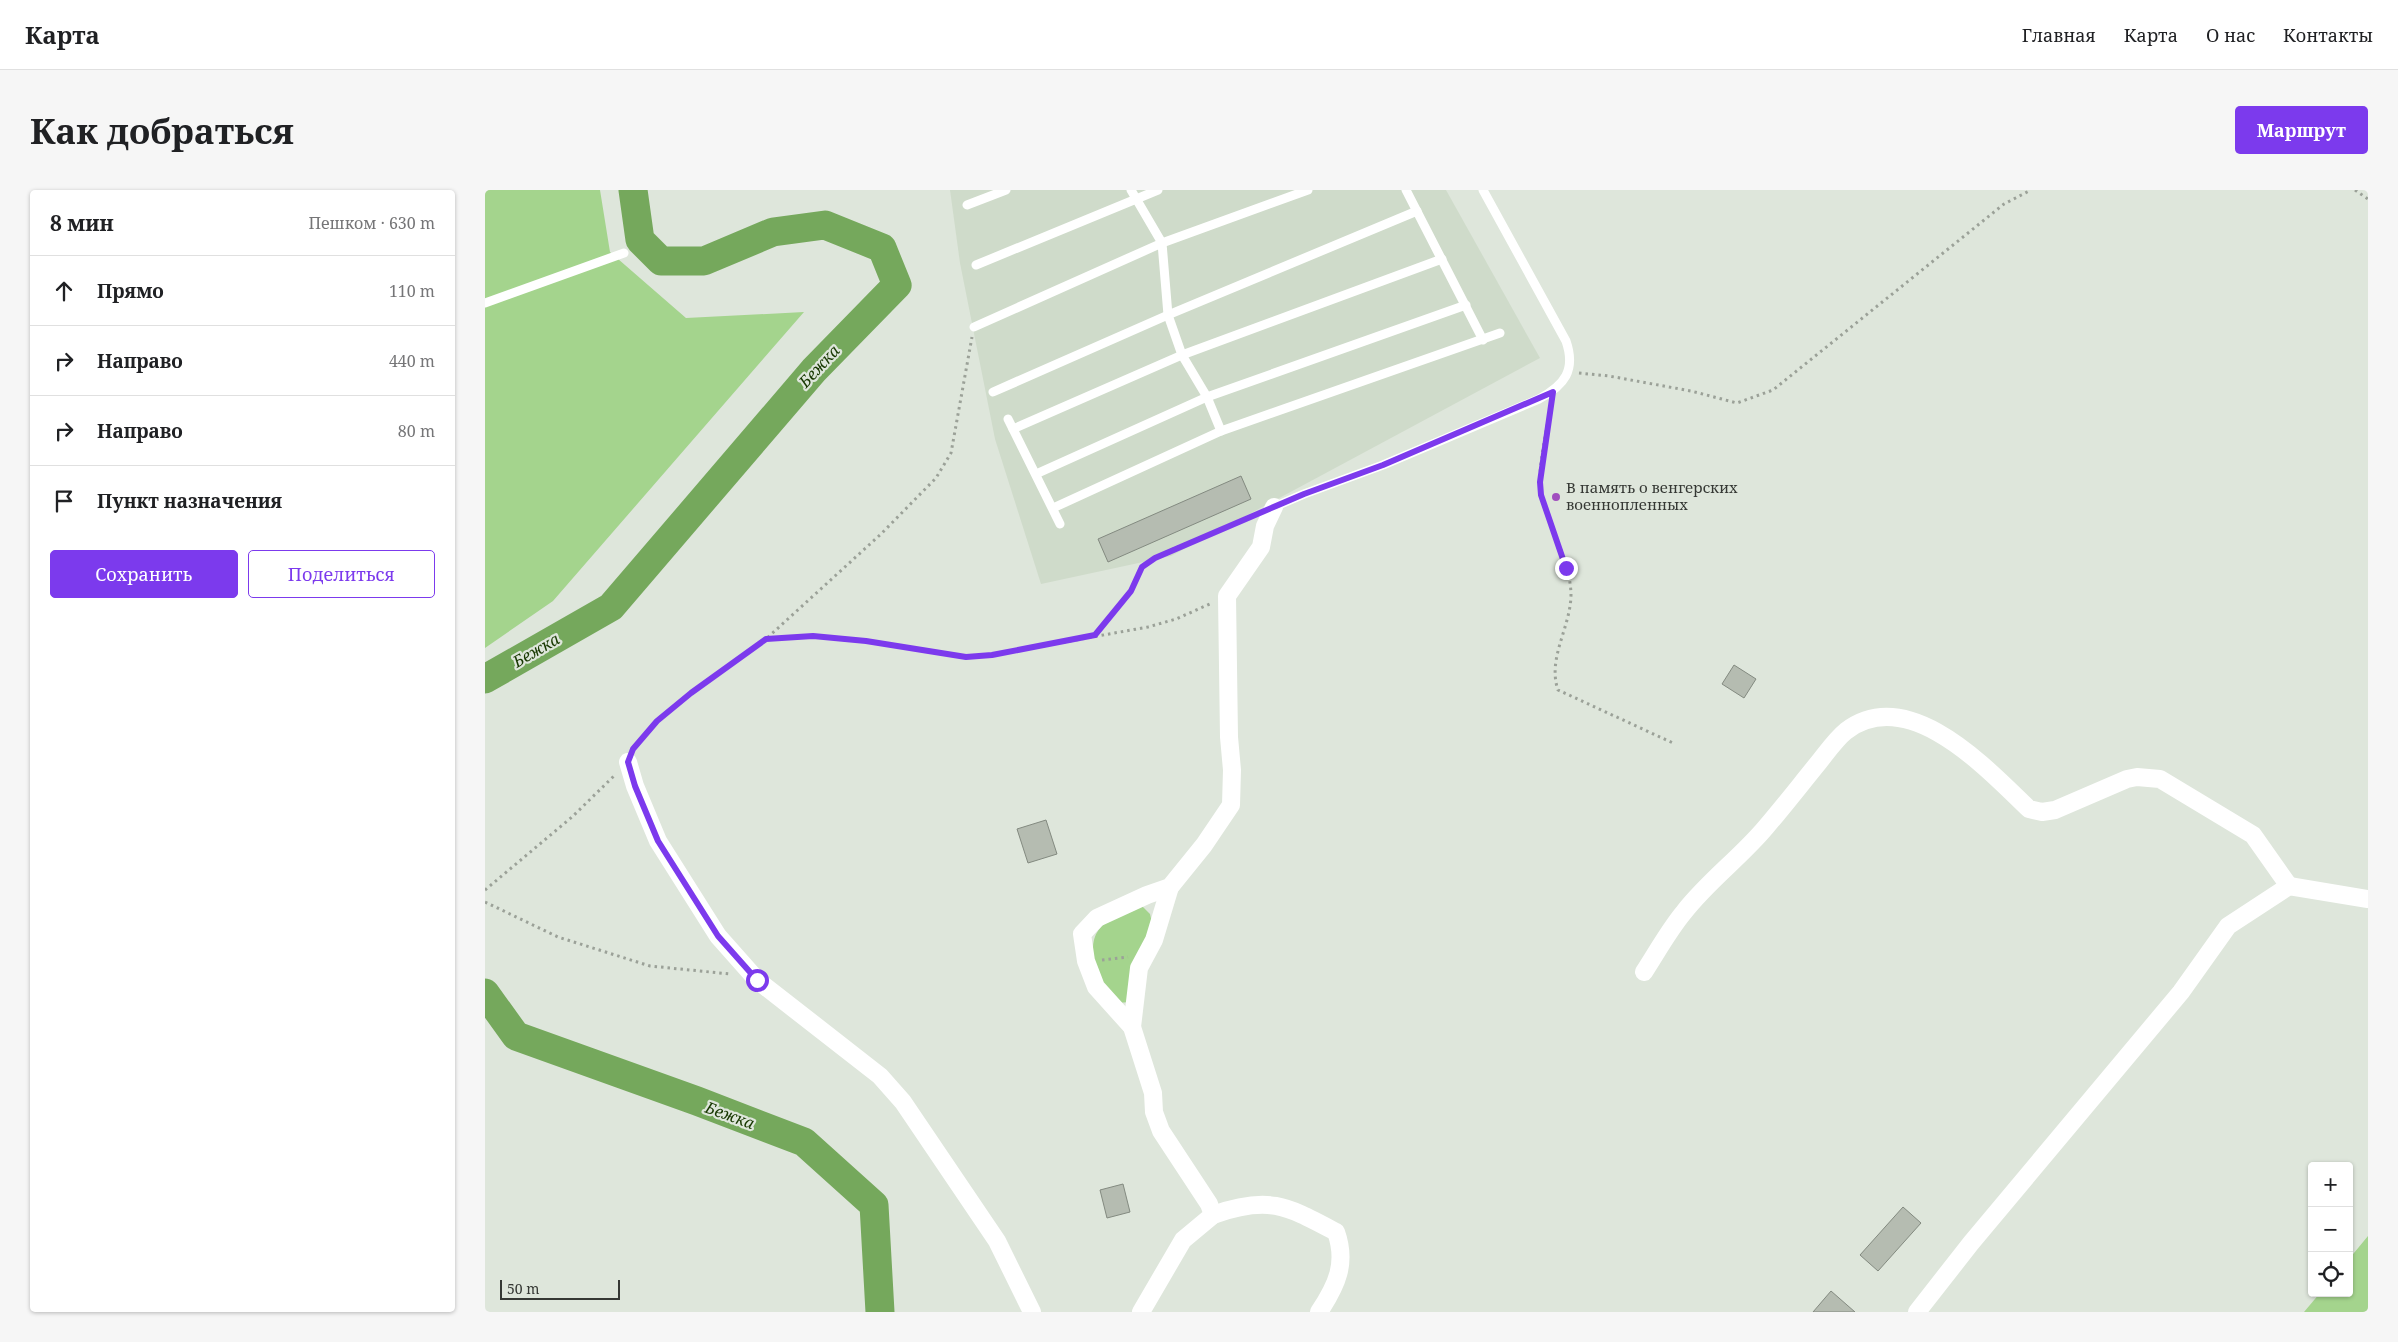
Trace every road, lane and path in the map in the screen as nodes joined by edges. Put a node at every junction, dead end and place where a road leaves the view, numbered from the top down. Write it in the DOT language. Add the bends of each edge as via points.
graph roads {
  1 [pos="1006,190"];
  2 [pos="1158,190"];
  3 [pos="1308,190"];
  4 [pos="1406,190"];
  5 [pos="1483,190"];
  6 [pos="2031,190"];
  7 [pos="2355,190"];
  8 [pos="1133,194"];
  9 [pos="2368,199"];
  10 [pos="967,206"];
  11 [pos="1417,211"];
  12 [pos="1162,243"];
  13 [pos="623,253"];
  14 [pos="1443,259"];
  15 [pos="976,265"];
  16 [pos="485,303"];
  17 [pos="1466,305"];
  18 [pos="1168,315"];
  19 [pos="974,327"];
  20 [pos="1500,333"];
  21 [pos="1483,340"];
  22 [pos="1182,355"];
  23 [pos="1569,372"];
  24 [pos="993,392"];
  25 [pos="1553,392"];
  26 [pos="1207,397"];
  27 [pos="1008,419"];
  28 [pos="1013,429"];
  29 [pos="1221,431"];
  30 [pos="1036,474"];
  31 [pos="1274,507"];
  32 [pos="1053,508"];
  33 [pos="1060,524"];
  34 [pos="1227,596"];
  35 [pos="1095,635"];
  36 [pos="766,639"];
  37 [pos="1673,743"];
  38 [pos="628,762"];
  39 [pos="2289,886"];
  40 [pos="1170,887"];
  41 [pos="485,890"];
  42 [pos="2368,899"];
  43 [pos="485,902"];
  44 [pos="1145,955"];
  45 [pos="1086,961"];
  46 [pos="1645,972"];
  47 [pos="732,975"];
  48 [pos="1133,1027"];
  49 [pos="1213,1215"];
  50 [pos="1032,1312"];
  51 [pos="1141,1312"];
  52 [pos="1319,1312"];
  53 [pos="1917,1312"];
  1 -- 10 [label="lane"];
  2 -- 8 [label="lane"];
  3 -- 12 [label="lane"];
  4 -- 11 [label="lane"];
  5 -- 23 [label="lane" via="1566,341 1571,355"];
  6 -- 23 [label="path" via="2004,204 1773,390 1737,403 1609,376"];
  7 -- 9 [label="path"];
  8 -- 12 [label="lane"];
  8 -- 15 [label="lane"];
  11 -- 14 [label="lane"];
  11 -- 18 [label="lane"];
  12 -- 18 [label="lane"];
  12 -- 19 [label="lane"];
  13 -- 16 [label="lane"];
  14 -- 17 [label="lane"];
  14 -- 22 [label="lane"];
  17 -- 21 [label="lane"];
  17 -- 26 [label="lane"];
  18 -- 22 [label="lane"];
  18 -- 24 [label="lane"];
  19 -- 36 [label="path" via="951,453 935,478 881,534"];
  20 -- 21 [label="lane"];
  21 -- 29 [label="lane"];
  22 -- 26 [label="lane"];
  22 -- 28 [label="lane"];
  23 -- 25 [label="lane"];
  25 -- 31 [label="lane" via="1383,465"];
  25 -- 37 [label="path" via="1541,468 1541,495 1566,568 1571,594 1554,672 1555,682 1558,690"];
  26 -- 29 [label="lane"];
  26 -- 30 [label="lane"];
  27 -- 28 [label="lane"];
  28 -- 30 [label="lane"];
  29 -- 32 [label="lane"];
  30 -- 32 [label="lane"];
  31 -- 34 [label="street" via="1265,526 1261,547"];
  31 -- 35 [label="path" via="1155,558 1142,567 1131,591"];
  32 -- 33 [label="lane"];
  34 -- 35 [label="path" via="1176,619"];
  34 -- 40 [label="street" via="1231,805"];
  35 -- 36 [label="path" via="966,657 813,636"];
  36 -- 38 [label="path" via="657,721 633,749"];
  38 -- 41 [label="path" via="572,816"];
  38 -- 50 [label="street" via="658,841 718,936 757,980 880,1076 903,1102 997,1241"];
  39 -- 42 [label="street"];
  39 -- 46 [label="street" via="2253,836 2161,779 2127,779 2055,810 2042,812 2029,809 1969,752 1947,737 1923,725 1884,718 1847,730 1765,828 1684,912"];
  39 -- 53 [label="street" via="2228,926 2181,992"];
  40 -- 44 [label="street" via="1154,940"];
  40 -- 45 [label="street" via="1097,918 1082,934"];
  43 -- 47 [label="path" via="558,937 650,966"];
  44 -- 45 [label="path"];
  44 -- 48 [label="street" via="1139,968"];
  45 -- 48 [label="street" via="1096,986"];
  48 -- 49 [label="street" via="1161,1131"];
  49 -- 51 [label="street" via="1183,1240"];
  49 -- 52 [label="street" via="1238,1206 1272,1204 1295,1210 1337,1232 1342,1248 1340,1271 1331,1295"];
}
